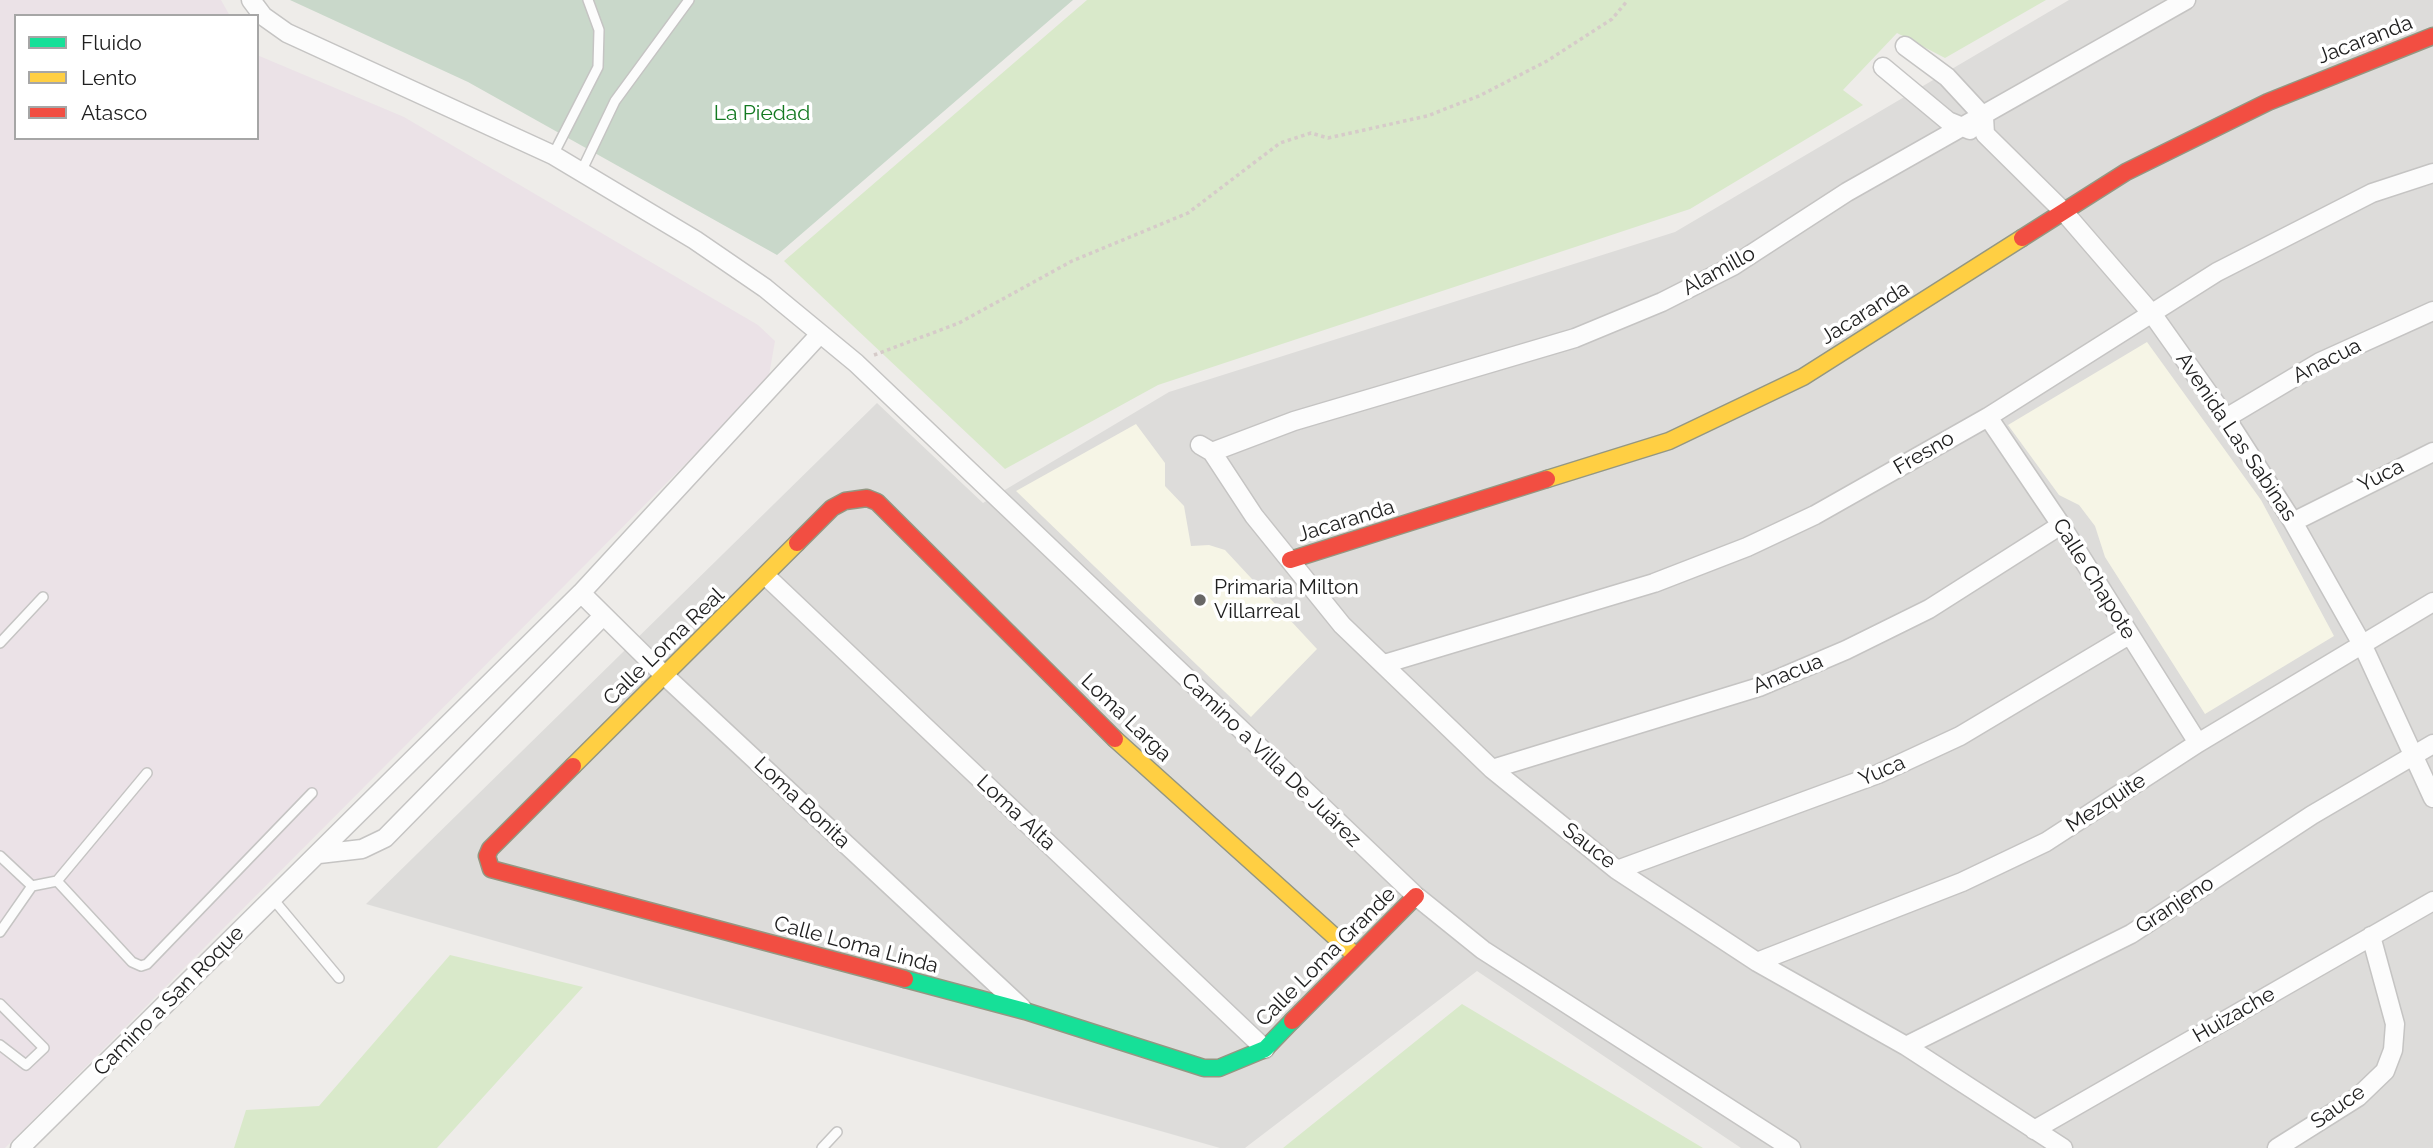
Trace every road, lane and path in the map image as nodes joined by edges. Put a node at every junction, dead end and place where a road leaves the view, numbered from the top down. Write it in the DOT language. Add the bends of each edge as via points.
graph roads {
  1 [pos="251,0"];
  2 [pos="588,0"];
  3 [pos="689,0"];
  4 [pos="1628,0"];
  5 [pos="2186,0"];
  6 [pos="2433,36"];
  7 [pos="1905,46"];
  8 [pos="1883,67"];
  9 [pos="1984,125"];
  10 [pos="1963,128"];
  11 [pos="553,155"];
  12 [pos="581,172"];
  13 [pos="2433,173"];
  14 [pos="2064,212"];
  15 [pos="2433,311"];
  16 [pos="2153,315"];
  17 [pos="820,334"];
  18 [pos="856,363"];
  19 [pos="1988,417"];
  20 [pos="2226,418"];
  21 [pos="1206,449"];
  22 [pos="2433,452"];
  23 [pos="877,502"];
  24 [pos="2293,522"];
  25 [pos="2061,525"];
  26 [pos="1290,560"];
  27 [pos="766,577"];
  28 [pos="581,593"];
  29 [pos="43,597"];
  30 [pos="2433,602"];
  31 [pos="603,616"];
  32 [pos="2129,635"];
  33 [pos="0,643"];
  34 [pos="2363,646"];
  35 [pos="1384,664"];
  36 [pos="663,675"];
  37 [pos="2197,743"];
  38 [pos="2433,744"];
  39 [pos="2414,753"];
  40 [pos="1492,769"];
  41 [pos="146,773"];
  42 [pos="312,793"];
  43 [pos="2433,798"];
  44 [pos="490,849"];
  45 [pos="319,854"];
  46 [pos="0,856"];
  47 [pos="1618,870"];
  48 [pos="57,881"];
  49 [pos="32,887"];
  50 [pos="1416,896"];
  51 [pos="273,899"];
  52 [pos="2433,901"];
  53 [pos="0,932"];
  54 [pos="2371,936"];
  55 [pos="1355,955"];
  56 [pos="1757,962"];
  57 [pos="339,978"];
  58 [pos="0,1004"];
  59 [pos="1025,1010"];
  60 [pos="0,1045"];
  61 [pos="1906,1046"];
  62 [pos="1265,1049"];
  63 [pos="1230,1066"];
  64 [pos="2034,1130"];
  65 [pos="837,1132"];
  66 [pos="20,1148"];
  67 [pos="822,1148"];
  68 [pos="1791,1148"];
  69 [pos="2063,1148"];
  70 [pos="2277,1148"];
  1 -- 11 [label="street, Camino a Villa De Juárez" via="287,33"];
  2 -- 11 [label="lane" via="599,30 598,67"];
  3 -- 12 [label="lane" via="615,101"];
  4 -- 18 [label="path" via="1612,19 1591,33 1479,96 1427,116 1328,138 1311,133 1280,143 1188,213 1072,261 959,323"];
  5 -- 9 [label="street, Alamillo"];
  6 -- 14 [label="street, Jacaranda" via="2267,102 2126,172"];
  7 -- 9 [label="street, Avenida Las Sabinas" via="1947,77"];
  8 -- 10 [label="street" via="1920,100"];
  9 -- 10 [label="street, Alamillo"];
  9 -- 14 [label="street, Avenida Las Sabinas"];
  10 -- 21 [label="street, Alamillo" via="1847,192 1733,265 1662,302 1575,338"];
  11 -- 12 [label="street, Camino a Villa De Juárez"];
  12 -- 17 [label="street, Camino a Villa De Juárez" via="695,240 765,288"];
  13 -- 16 [label="street, Fresno" via="2372,193 2217,272"];
  14 -- 16 [label="street, Avenida Las Sabinas"];
  14 -- 26 [label="street, Jacaranda" via="1803,377 1669,441"];
  15 -- 20 [label="street, Anacua" via="2320,362"];
  16 -- 19 [label="street, Fresno"];
  16 -- 20 [label="street, Avenida Las Sabinas"];
  17 -- 18 [label="street, Camino a Villa De Juárez"];
  17 -- 28 [label="street, Camino a San Roque"];
  18 -- 50 [label="street, Camino a Villa De Juárez"];
  19 -- 25 [label="street, Calle Chapote"];
  19 -- 35 [label="street, Fresno" via="1815,515 1747,547 1654,583"];
  20 -- 24 [label="street, Avenida Las Sabinas"];
  21 -- 26 [label="street, Sauce"];
  22 -- 24 [label="street, Yuca"];
  23 -- 27 [label="street, Calle Loma Real" via="856,498 832,508"];
  23 -- 55 [label="street, Loma Larga" via="1134,758"];
  24 -- 34 [label="street, Avenida Las Sabinas"];
  25 -- 32 [label="street, Calle Chapote"];
  25 -- 40 [label="street, Anacua" via="1929,609 1846,650 1759,687"];
  26 -- 35 [label="street, Sauce" via="1342,625"];
  27 -- 36 [label="street, Calle Loma Real"];
  27 -- 62 [label="street, Loma Alta"];
  28 -- 31 [label="street, Loma Bonita"];
  28 -- 45 [label="street, Camino a San Roque"];
  29 -- 33 [label="lane"];
  30 -- 34 [label="street, Mezquite"];
  31 -- 36 [label="street, Loma Bonita"];
  31 -- 45 [label="street" via="385,838 362,849"];
  32 -- 37 [label="street, Calle Chapote"];
  32 -- 47 [label="street, Yuca" via="1960,736 1878,774"];
  34 -- 37 [label="street, Mezquite"];
  34 -- 39 [label="street, Avenida Las Sabinas"];
  35 -- 40 [label="street, Sauce"];
  36 -- 44 [label="street, Calle Loma Real"];
  36 -- 59 [label="street, Loma Bonita"];
  37 -- 56 [label="street, Mezquite" via="2046,842 1962,883"];
  38 -- 39 [label="street, Granjeno"];
  39 -- 43 [label="street, Avenida Las Sabinas"];
  39 -- 61 [label="street, Granjeno" via="2131,934"];
  40 -- 47 [label="street, Sauce"];
  41 -- 48 [label="lane"];
  42 -- 48 [label="lane" via="141,966 132,962"];
  44 -- 59 [label="street, Calle Loma Linda" via="487,863 498,872"];
  45 -- 51 [label="street, Camino a San Roque"];
  46 -- 49 [label="lane"];
  47 -- 56 [label="street, Sauce"];
  48 -- 49 [label="lane"];
  49 -- 53 [label="lane"];
  50 -- 55 [label="street, Calle Loma Grande"];
  50 -- 68 [label="street, Camino a Villa De Juárez" via="1483,950"];
  51 -- 57 [label="lane"];
  51 -- 66 [label="street, Camino a San Roque"];
  52 -- 54 [label="street, Huizache"];
  54 -- 64 [label="street, Huizache"];
  54 -- 70 [label="street, Sauce" via="2395,1024 2385,1071 2358,1097"];
  55 -- 62 [label="street, Calle Loma Grande"];
  56 -- 61 [label="street, Sauce"];
  58 -- 60 [label="lane" via="44,1048 26,1065"];
  59 -- 63 [label="street, Calle Loma Linda" via="1205,1068"];
  61 -- 64 [label="street, Sauce"];
  62 -- 63 [label="street, Calle Loma Grande"];
  64 -- 69 [label="street, Sauce"];
  65 -- 67 [label="lane"];
}
